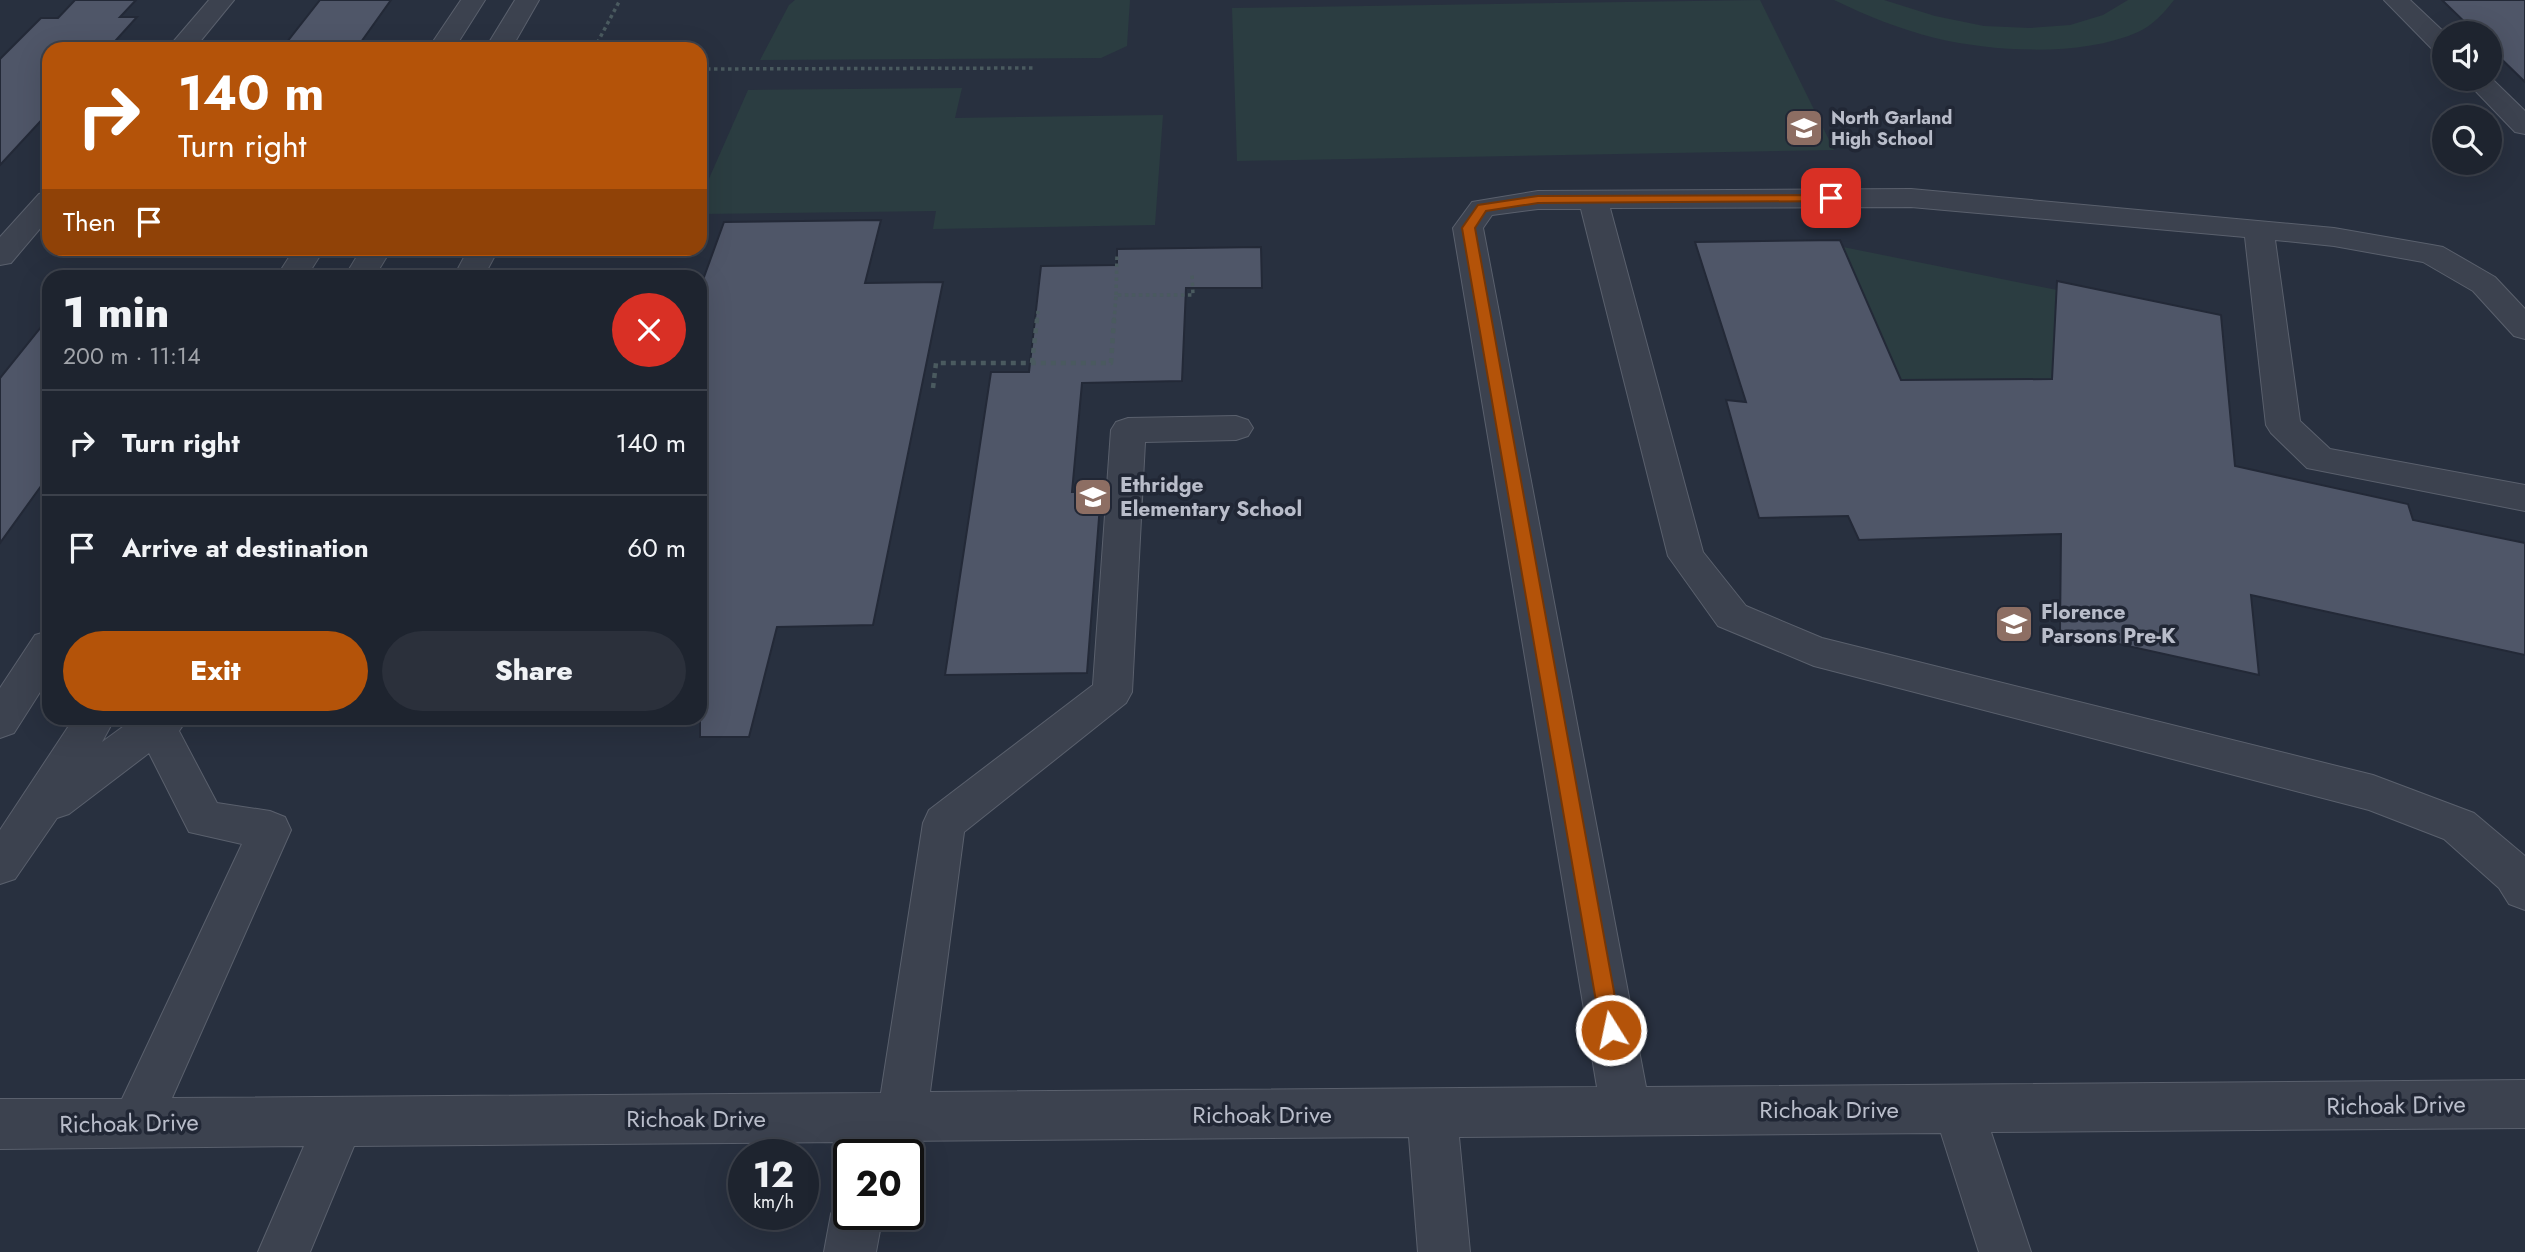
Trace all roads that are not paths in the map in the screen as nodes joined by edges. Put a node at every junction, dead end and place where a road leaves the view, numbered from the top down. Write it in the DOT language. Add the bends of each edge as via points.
graph roads {
  1 [pos="222,0"];
  2 [pos="473,0"];
  3 [pos="527,0"];
  4 [pos="2396,0"];
  5 [pos="2432,35"];
  6 [pos="186,42"];
  7 [pos="446,42"];
  8 [pos="502,42"];
  9 [pos="2489,91"];
  10 [pos="2525,126"];
  11 [pos="1592,200"];
  12 [pos="42,208"];
  13 [pos="2259,229"];
  14 [pos="0,256"];
  15 [pos="2525,329"];
  16 [pos="1236,428"];
  17 [pos="2525,498"];
  18 [pos="42,657"];
  19 [pos="0,721"];
  20 [pos="91,725"];
  21 [pos="156,725"];
  22 [pos="163,725"];
  23 [pos="36,815"];
  24 [pos="0,865"];
  25 [pos="2525,890"];
  26 [pos="2523,1107"];
  27 [pos="1958,1108"];
  28 [pos="1626,1111"];
  29 [pos="1432,1113"];
  30 [pos="340,1121"];
  31 [pos="136,1123"];
  32 [pos="0,1124"];
  33 [pos="881,1130"];
  34 [pos="854,1230"];
  35 [pos="284,1252"];
  36 [pos="850,1252"];
  37 [pos="1444,1252"];
  38 [pos="2005,1252"];
  1 -- 6 [label="street"];
  2 -- 7 [label="street"];
  3 -- 8 [label="street"];
  4 -- 5 [label="street"];
  9 -- 10 [label="street"];
  11 -- 13 [label="street" via="1911,198"];
  11 -- 25 [label="street" via="1686,556 1732,616 1814,652 2373,793 2459,826 2515,874"];
  11 -- 28 [label="street" via="1538,200 1482,208 1468,228"];
  12 -- 14 [label="street"];
  13 -- 15 [label="street" via="2432,254 2484,284"];
  13 -- 17 [label="street" via="2283,425 2319,459"];
  16 -- 33 [label="street" via="1128,430 1112,692 944,823"];
  18 -- 19 [label="street"];
  20 -- 23 [label="street"];
  21 -- 23 [label="street"];
  22 -- 31 [label="street" via="204,820 270,830"];
  23 -- 24 [label="street"];
  26 -- 27 [label="street, Richoak Drive"];
  27 -- 28 [label="street, Richoak Drive"];
  27 -- 38 [label="street"];
  28 -- 29 [label="street, Richoak Drive"];
  29 -- 33 [label="street, Richoak Drive"];
  29 -- 37 [label="street"];
  30 -- 31 [label="street, Richoak Drive"];
  30 -- 33 [label="street, Richoak Drive"];
  30 -- 35 [label="street"];
  31 -- 32 [label="street, Richoak Drive"];
  34 -- 36 [label="street"];
}
